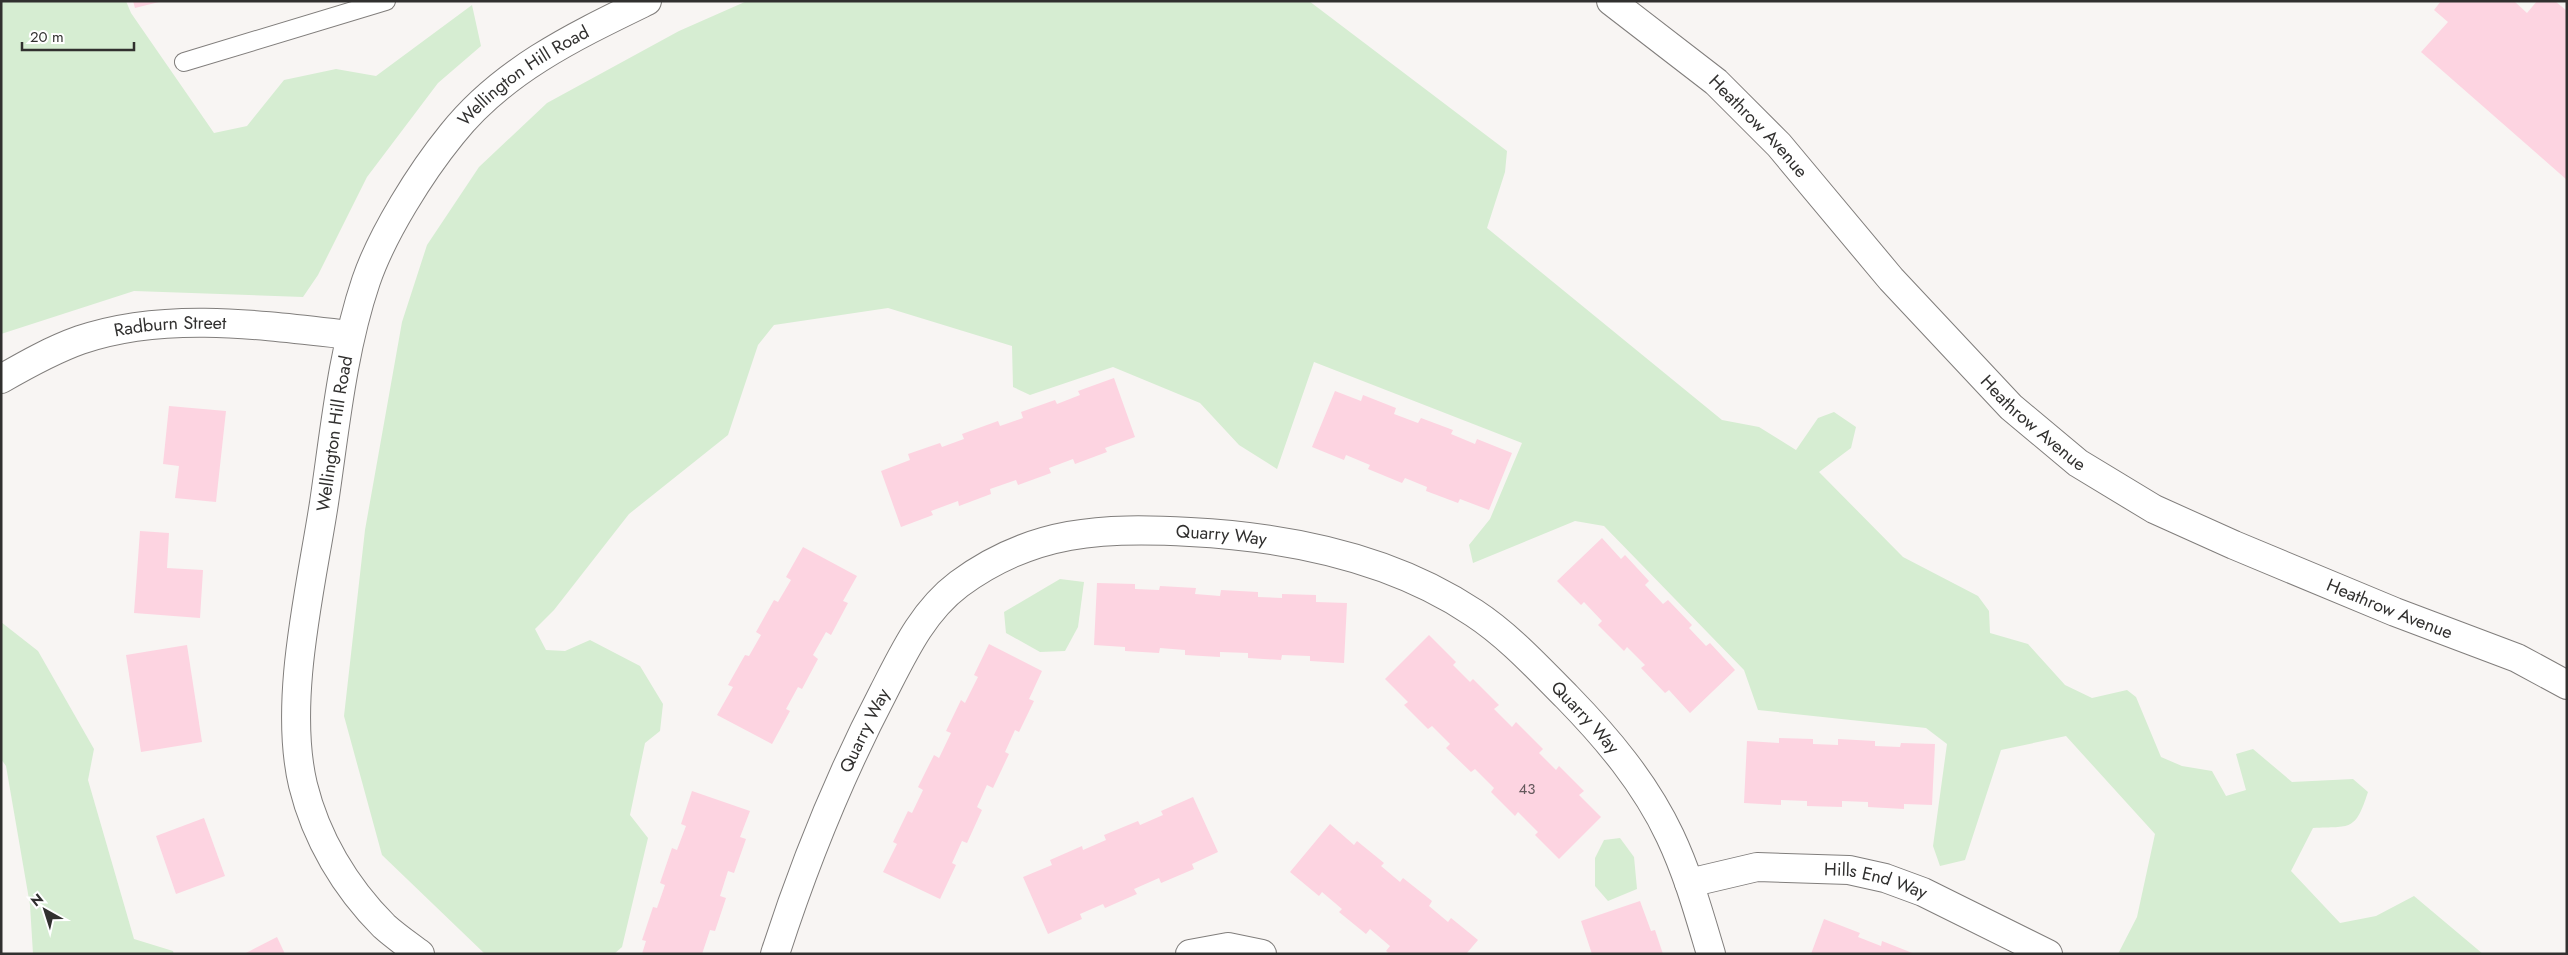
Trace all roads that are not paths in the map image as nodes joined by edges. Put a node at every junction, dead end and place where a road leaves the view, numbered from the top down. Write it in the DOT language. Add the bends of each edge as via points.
graph roads {
  1 [pos="386,1"];
  2 [pos="647,1"];
  3 [pos="1611,1"];
  4 [pos="184,62"];
  5 [pos="350,334"];
  6 [pos="1,379"];
  7 [pos="2567,685"];
  8 [pos="1689,883"];
  9 [pos="420,954"];
  10 [pos="776,954"];
  11 [pos="1190,954"];
  12 [pos="1262,954"];
  13 [pos="1711,954"];
  14 [pos="2048,954"];
  1 -- 4 [label="lane"];
  2 -- 5 [label="street, Wellington Hill Road" via="541,55 490,93 452,134 388,234 367,278"];
  3 -- 7 [label="street, Heathrow Avenue" via="1716,82 1780,144 1890,280 2011,407 2078,463 2154,509 2189,525 2395,612 2517,658"];
  5 -- 6 [label="street, Radburn Street" via="252,324 167,325 124,330 82,340 41,355"];
  5 -- 9 [label="street, Wellington Hill Road" via="297,690 297,737 302,782 326,849 351,888 385,926"];
  8 -- 10 [label="street, Quarry Way" via="1669,834 1610,743 1522,652 1475,614 1428,587 1340,554 1226,534 1108,530 1073,533 1037,543 999,560 959,584 933,607 909,642 831,798 800,876"];
  8 -- 13 [label="street, Quarry Way"];
  8 -- 14 [label="street, Hills End Way" via="1757,867 1849,870 1885,878 1923,892"];
  11 -- 12 [label="street" via="1228,947"];
}
